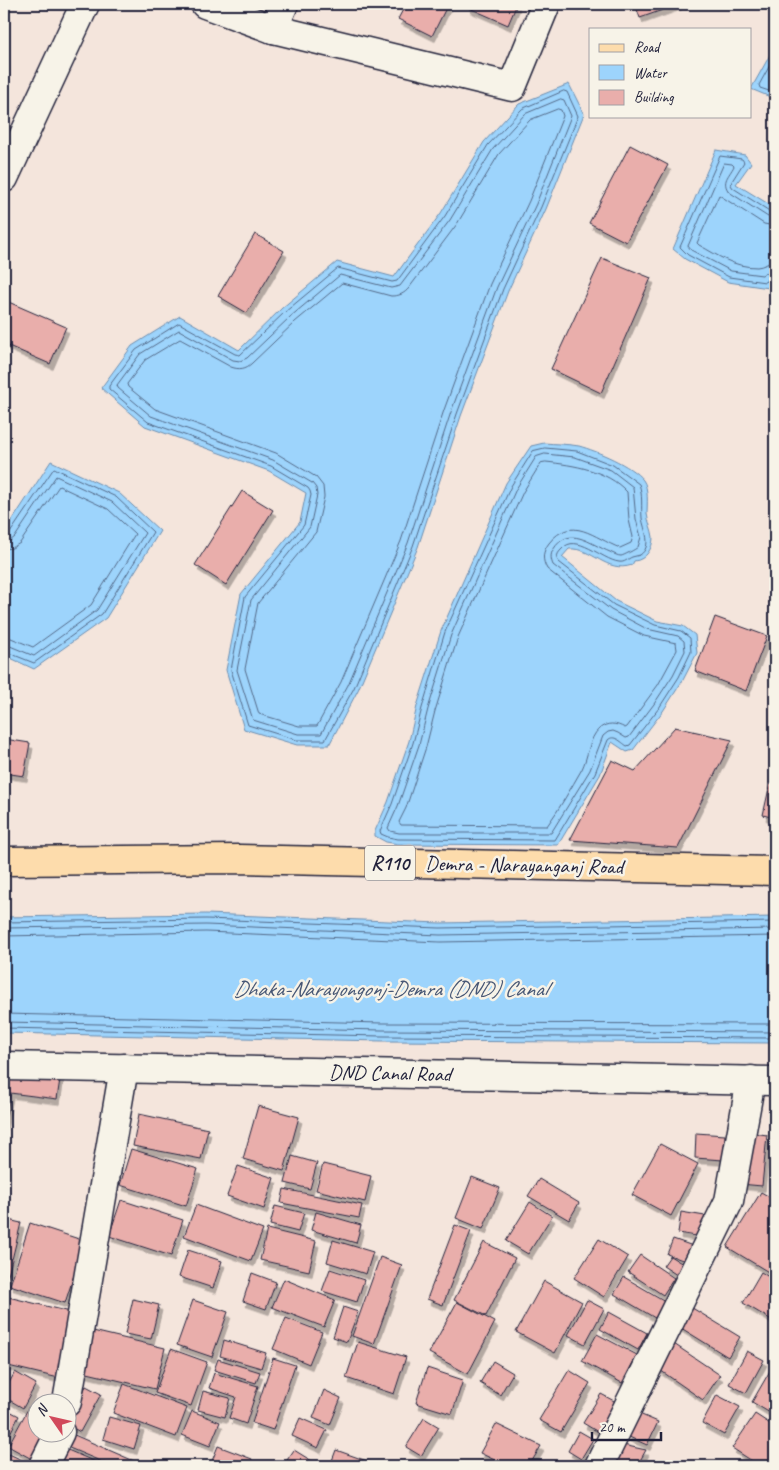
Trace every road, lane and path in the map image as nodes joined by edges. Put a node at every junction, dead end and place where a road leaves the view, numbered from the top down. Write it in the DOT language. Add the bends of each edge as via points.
graph roads {
  1 [pos="85,4"];
  2 [pos="205,4"];
  3 [pos="284,4"];
  4 [pos="546,4"];
  5 [pos="273,29"];
  6 [pos="4,178"];
  7 [pos="4,861"];
  8 [pos="775,871"];
  9 [pos="4,1066"];
  10 [pos="124,1068"];
  11 [pos="763,1080"];
  12 [pos="69,1392"];
  13 [pos="55,1442"];
  14 [pos="43,1466"];
  15 [pos="599,1466"];
  1 -- 6 [label="street"];
  2 -- 5 [label="street"];
  3 -- 5 [label="street"];
  4 -- 5 [label="street" via="512,87"];
  7 -- 8 [label="main road, Demra - Narayanganj Road / R110" via="240,859"];
  9 -- 10 [label="street, DND Canal Road"];
  10 -- 11 [label="street, DND Canal Road"];
  10 -- 12 [label="street"];
  11 -- 15 [label="street" via="729,1201"];
  13 -- 14 [label="street"];
}
